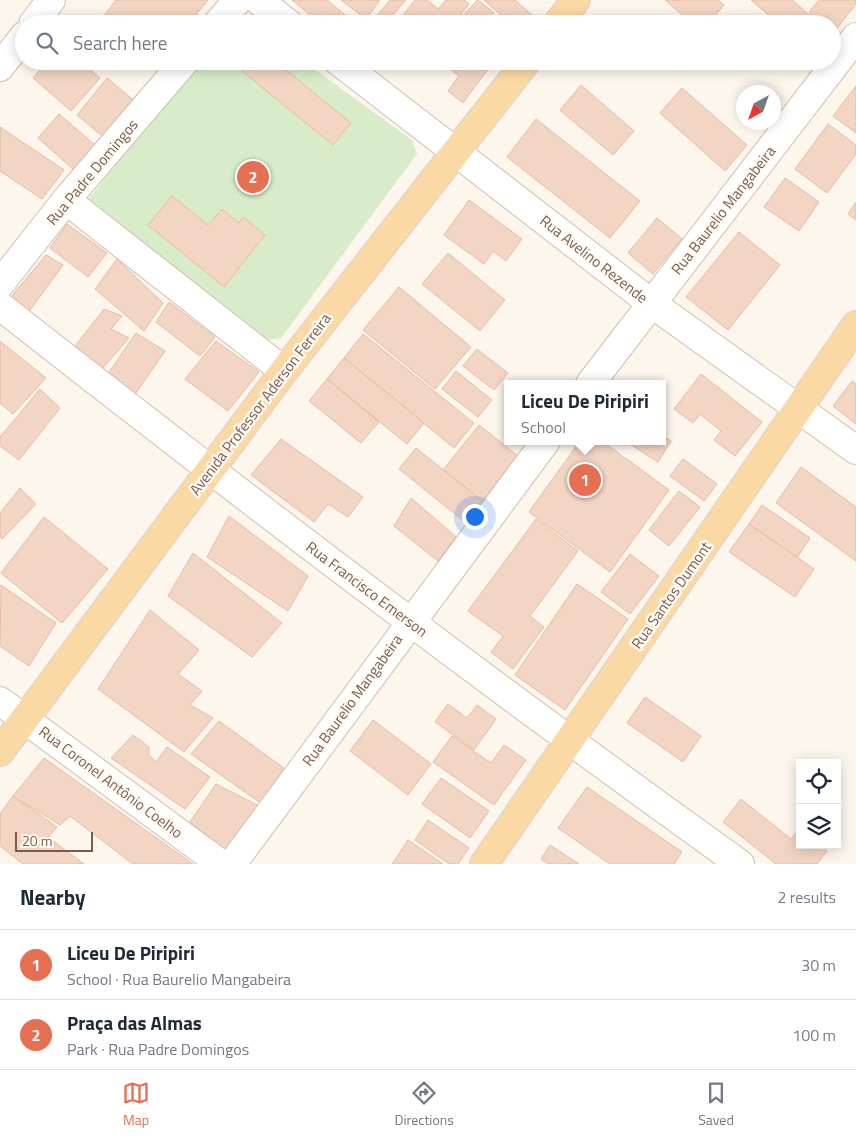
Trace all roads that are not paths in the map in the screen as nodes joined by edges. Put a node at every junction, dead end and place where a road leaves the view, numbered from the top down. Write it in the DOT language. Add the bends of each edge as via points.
graph roads {
  1 [pos="52,0"];
  2 [pos="238,0"];
  3 [pos="258,0"];
  4 [pos="576,0"];
  5 [pos="40,15"];
  6 [pos="226,15"];
  7 [pos="277,15"];
  8 [pos="564,15"];
  9 [pos="856,37"];
  10 [pos="15,48"];
  11 [pos="841,56"];
  12 [pos="0,67"];
  13 [pos="177,70"];
  14 [pos="350,70"];
  15 [pos="520,70"];
  16 [pos="831,70"];
  17 [pos="455,150"];
  18 [pos="66,200"];
  19 [pos="0,284"];
  20 [pos="651,303"];
  21 [pos="0,306"];
  22 [pos="856,325"];
  23 [pos="284,371"];
  24 [pos="593,380"];
  25 [pos="800,408"];
  26 [pos="543,445"];
  27 [pos="856,450"];
  28 [pos="209,470"];
  29 [pos="410,622"];
  30 [pos="0,701"];
  31 [pos="25,719"];
  32 [pos="569,742"];
  33 [pos="0,752"];
  34 [pos="221,864"];
  35 [pos="232,864"];
  36 [pos="484,864"];
  37 [pos="740,864"];
  1 -- 5 [label="street"];
  2 -- 6 [label="street"];
  3 -- 7 [label="street"];
  4 -- 8 [label="main road"];
  9 -- 11 [label="street, Rua Baurelio Mangabeira"];
  10 -- 12 [label="street"];
  13 -- 18 [label="street, Rua Padre Domingos"];
  14 -- 17 [label="street, Rua Avelino Rezende"];
  15 -- 17 [label="main road, Avenida Professor Aderson Ferreira"];
  16 -- 20 [label="street, Rua Baurelio Mangabeira"];
  17 -- 20 [label="street, Rua Avelino Rezende"];
  17 -- 23 [label="main road, Avenida Professor Aderson Ferreira"];
  18 -- 19 [label="street, Rua Padre Domingos"];
  18 -- 23 [label="street"];
  20 -- 24 [label="street, Rua Baurelio Mangabeira"];
  20 -- 25 [label="street, Rua Avelino Rezende"];
  21 -- 28 [label="street, Rua Francisco Emerson"];
  22 -- 25 [label="main road, Rua Santos Dumont"];
  23 -- 28 [label="main road, Avenida Professor Aderson Ferreira"];
  25 -- 27 [label="street, Rua Avelino Rezende"];
  25 -- 32 [label="main road, Rua Santos Dumont"];
  26 -- 29 [label="street, Rua Baurelio Mangabeira"];
  28 -- 29 [label="street, Rua Francisco Emerson"];
  28 -- 31 [label="main road, Avenida Professor Aderson Ferreira"];
  29 -- 32 [label="street, Rua Francisco Emerson"];
  29 -- 35 [label="street, Rua Baurelio Mangabeira"];
  30 -- 31 [label="street, Rua Coronel Antônio Coelho"];
  31 -- 33 [label="main road, Avenida Professor Aderson Ferreira"];
  31 -- 34 [label="street, Rua Coronel Antônio Coelho"];
  32 -- 36 [label="main road, Rua Santos Dumont"];
  32 -- 37 [label="street, Rua Francisco Emerson"];
}
